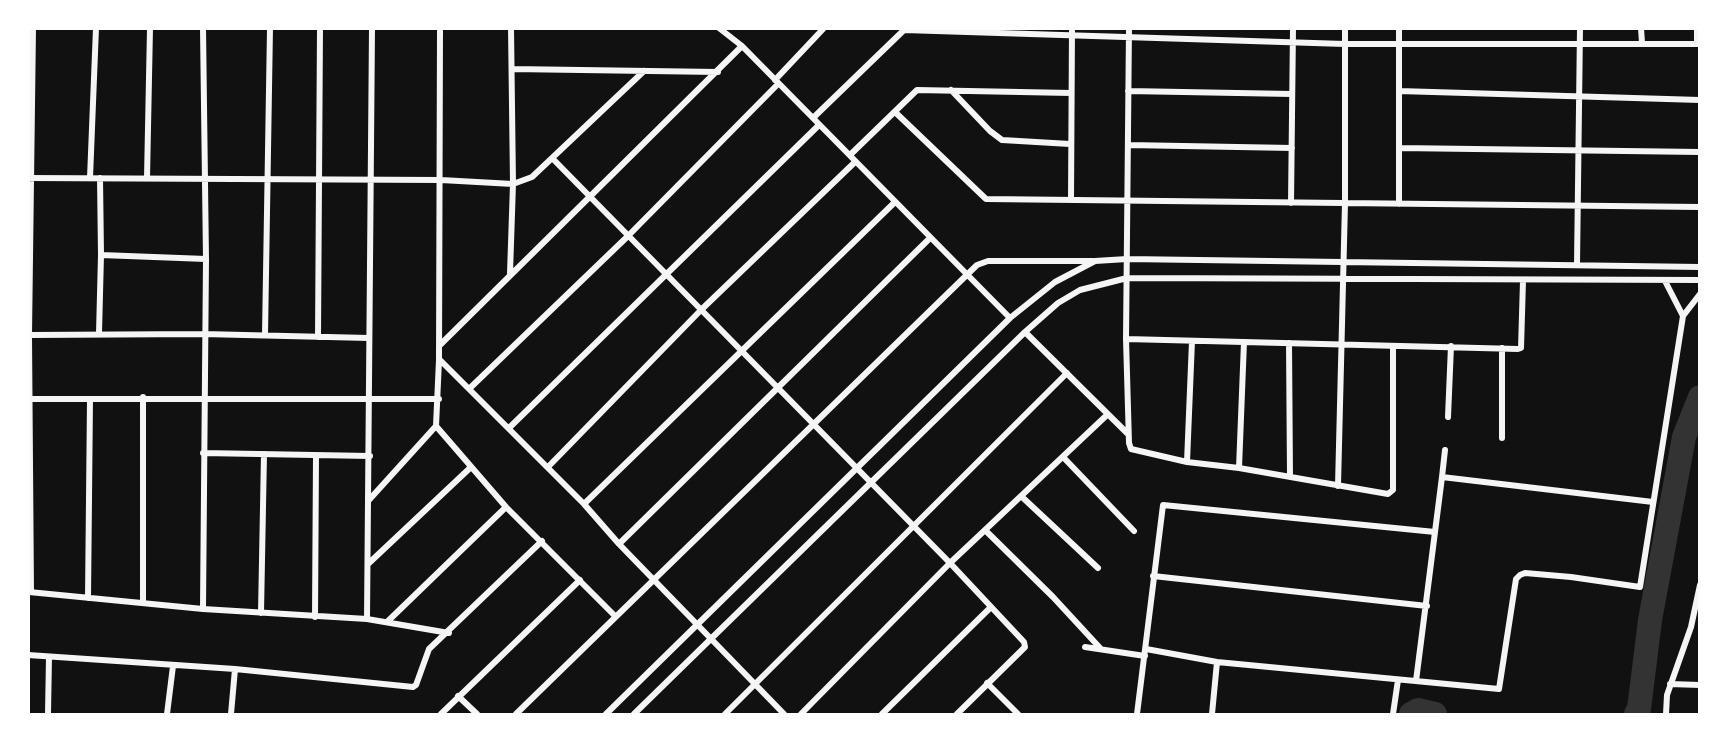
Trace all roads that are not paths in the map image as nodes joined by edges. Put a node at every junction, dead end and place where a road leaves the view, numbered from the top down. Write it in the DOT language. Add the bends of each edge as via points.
graph roads {
  1 [pos="33,28"];
  2 [pos="96,28"];
  3 [pos="150,28"];
  4 [pos="203,28"];
  5 [pos="270,28"];
  6 [pos="320,28"];
  7 [pos="372,28"];
  8 [pos="440,28"];
  9 [pos="511,28"];
  10 [pos="719,28"];
  11 [pos="824,28"];
  12 [pos="1072,28"];
  13 [pos="1129,28"];
  14 [pos="1293,28"];
  15 [pos="1345,28"];
  16 [pos="1399,28"];
  17 [pos="1580,28"];
  18 [pos="1641,28"];
  19 [pos="1697,28"];
  20 [pos="904,29"];
  21 [pos="1072,37"];
  22 [pos="1129,37"];
  23 [pos="1293,42"];
  24 [pos="1399,43"];
  25 [pos="1580,43"];
  26 [pos="1641,43"];
  27 [pos="1345,44"];
  28 [pos="1698,44"];
  29 [pos="742,46"];
  30 [pos="512,69"];
  31 [pos="644,71"];
  32 [pos="718,72"];
  33 [pos="776,82"];
  34 [pos="951,90"];
  35 [pos="1128,91"];
  36 [pos="1399,91"];
  37 [pos="1071,93"];
  38 [pos="1292,94"];
  39 [pos="1579,97"];
  40 [pos="1700,100"];
  41 [pos="895,112"];
  42 [pos="813,118"];
  43 [pos="819,125"];
  44 [pos="1070,144"];
  45 [pos="1128,145"];
  46 [pos="1292,148"];
  47 [pos="1399,148"];
  48 [pos="1577,150"];
  49 [pos="1700,152"];
  50 [pos="850,155"];
  51 [pos="553,159"];
  52 [pos="855,162"];
  53 [pos="30,177"];
  54 [pos="90,178"];
  55 [pos="100,178"];
  56 [pos="147,178"];
  57 [pos="204,178"];
  58 [pos="267,179"];
  59 [pos="318,179"];
  60 [pos="370,179"];
  61 [pos="441,180"];
  62 [pos="513,184"];
  63 [pos="590,197"];
  64 [pos="1071,200"];
  65 [pos="1127,201"];
  66 [pos="895,202"];
  67 [pos="1291,203"];
  68 [pos="1345,203"];
  69 [pos="1399,204"];
  70 [pos="1579,206"];
  71 [pos="1700,207"];
  72 [pos="628,236"];
  73 [pos="930,238"];
  74 [pos="101,255"];
  75 [pos="206,259"];
  76 [pos="1127,259"];
  77 [pos="1095,261"];
  78 [pos="1344,263"];
  79 [pos="1577,266"];
  80 [pos="1700,267"];
  81 [pos="510,273"];
  82 [pos="666,274"];
  83 [pos="968,274"];
  84 [pos="1126,278"];
  85 [pos="1699,278"];
  86 [pos="1344,279"];
  87 [pos="1523,281"];
  88 [pos="1665,281"];
  89 [pos="1700,294"];
  90 [pos="701,310"];
  91 [pos="1683,316"];
  92 [pos="1010,318"];
  93 [pos="1025,332"];
  94 [pos="99,333"];
  95 [pos="203,334"];
  96 [pos="29,335"];
  97 [pos="265,335"];
  98 [pos="318,337"];
  99 [pos="369,338"];
  100 [pos="1126,339"];
  101 [pos="1191,341"];
  102 [pos="1244,342"];
  103 [pos="1289,343"];
  104 [pos="439,345"];
  105 [pos="1342,345"];
  106 [pos="1451,346"];
  107 [pos="1393,348"];
  108 [pos="1502,348"];
  109 [pos="740,350"];
  110 [pos="439,359"];
  111 [pos="1067,373"];
  112 [pos="776,387"];
  113 [pos="469,389"];
  114 [pos="143,397"];
  115 [pos="203,397"];
  116 [pos="29,399"];
  117 [pos="90,399"];
  118 [pos="370,399"];
  119 [pos="439,399"];
  120 [pos="1108,414"];
  121 [pos="1448,417"];
  122 [pos="814,425"];
  123 [pos="436,426"];
  124 [pos="509,428"];
  125 [pos="1128,434"];
  126 [pos="1502,438"];
  127 [pos="1445,450"];
  128 [pos="203,453"];
  129 [pos="264,454"];
  130 [pos="316,455"];
  131 [pos="370,456"];
  132 [pos="1064,458"];
  133 [pos="1187,462"];
  134 [pos="548,467"];
  135 [pos="470,468"];
  136 [pos="857,468"];
  137 [pos="1239,468"];
  138 [pos="1290,477"];
  139 [pos="1442,477"];
  140 [pos="870,483"];
  141 [pos="1338,486"];
  142 [pos="1021,496"];
  143 [pos="369,500"];
  144 [pos="1653,502"];
  145 [pos="584,504"];
  146 [pos="506,507"];
  147 [pos="914,527"];
  148 [pos="985,530"];
  149 [pos="1134,531"];
  150 [pos="1434,532"];
  151 [pos="542,541"];
  152 [pos="619,544"];
  153 [pos="950,563"];
  154 [pos="368,564"];
  155 [pos="1098,568"];
  156 [pos="1153,576"];
  157 [pos="580,580"];
  158 [pos="655,580"];
  159 [pos="1700,585"];
  160 [pos="30,592"];
  161 [pos="87,598"];
  162 [pos="143,603"];
  163 [pos="1426,606"];
  164 [pos="991,607"];
  165 [pos="203,609"];
  166 [pos="261,613"];
  167 [pos="615,616"];
  168 [pos="315,617"];
  169 [pos="367,620"];
  170 [pos="387,622"];
  171 [pos="698,626"];
  172 [pos="1690,627"];
  173 [pos="1700,627"];
  174 [pos="449,633"];
  175 [pos="712,641"];
  176 [pos="1085,647"];
  177 [pos="1101,649"];
  178 [pos="1146,652"];
  179 [pos="28,654"];
  180 [pos="49,657"];
  181 [pos="1217,662"];
  182 [pos="173,666"];
  183 [pos="235,669"];
  184 [pos="1398,680"];
  185 [pos="1416,681"];
  186 [pos="987,683"];
  187 [pos="1670,684"];
  188 [pos="755,685"];
  189 [pos="1700,685"];
  190 [pos="458,696"];
  191 [pos="48,714"];
  192 [pos="167,714"];
  193 [pos="231,714"];
  194 [pos="441,714"];
  195 [pos="477,714"];
  196 [pos="516,714"];
  197 [pos="606,714"];
  198 [pos="634,714"];
  199 [pos="725,714"];
  200 [pos="784,714"];
  201 [pos="801,714"];
  202 [pos="882,714"];
  203 [pos="957,714"];
  204 [pos="1018,714"];
  205 [pos="1137,714"];
  206 [pos="1212,714"];
  207 [pos="1393,714"];
  208 [pos="1666,714"];
  1 -- 53 [label="street"];
  2 -- 54 [label="street"];
  3 -- 56 [label="street"];
  4 -- 57 [label="street"];
  5 -- 58 [label="street"];
  6 -- 59 [label="street"];
  7 -- 60 [label="street"];
  8 -- 61 [label="street"];
  9 -- 30 [label="street"];
  10 -- 29 [label="street"];
  11 -- 33 [label="street"];
  12 -- 21 [label="street"];
  13 -- 22 [label="street"];
  14 -- 23 [label="street"];
  15 -- 27 [label="street"];
  16 -- 24 [label="street"];
  17 -- 25 [label="street"];
  18 -- 26 [label="street"];
  19 -- 28 [label="street"];
  20 -- 21 [label="street"];
  20 -- 42 [label="street"];
  21 -- 22 [label="street"];
  21 -- 37 [label="street"];
  22 -- 23 [label="street"];
  22 -- 35 [label="street"];
  23 -- 27 [label="street"];
  23 -- 38 [label="street"];
  24 -- 25 [label="street"];
  24 -- 27 [label="street"];
  24 -- 36 [label="street"];
  25 -- 26 [label="street"];
  25 -- 39 [label="street"];
  26 -- 28 [label="street"];
  27 -- 68 [label="street"];
  29 -- 32 [label="street"];
  29 -- 33 [label="street"];
  30 -- 31 [label="street"];
  30 -- 62 [label="street"];
  31 -- 32 [label="street"];
  31 -- 51 [label="street"];
  32 -- 63 [label="street"];
  33 -- 42 [label="street"];
  33 -- 72 [label="street"];
  34 -- 37 [label="street"];
  34 -- 41 [label="street" via="917,90"];
  34 -- 44 [label="street" via="1002,140"];
  35 -- 38 [label="street"];
  35 -- 45 [label="street"];
  36 -- 39 [label="street"];
  36 -- 47 [label="street"];
  37 -- 44 [label="street"];
  38 -- 46 [label="street"];
  39 -- 40 [label="street"];
  39 -- 48 [label="street"];
  41 -- 50 [label="street"];
  41 -- 64 [label="street" via="986,199"];
  42 -- 43 [label="street"];
  43 -- 50 [label="street"];
  43 -- 82 [label="street"];
  44 -- 64 [label="street"];
  45 -- 46 [label="street"];
  45 -- 65 [label="street"];
  46 -- 67 [label="street"];
  47 -- 48 [label="street"];
  47 -- 69 [label="street"];
  48 -- 49 [label="street"];
  48 -- 70 [label="street"];
  50 -- 52 [label="street"];
  51 -- 62 [label="street" via="532,177"];
  51 -- 63 [label="street"];
  52 -- 66 [label="street"];
  52 -- 90 [label="street"];
  53 -- 54 [label="street"];
  53 -- 96 [label="street"];
  54 -- 55 [label="street"];
  55 -- 56 [label="street"];
  55 -- 74 [label="street"];
  56 -- 57 [label="street"];
  57 -- 58 [label="street"];
  57 -- 75 [label="street"];
  58 -- 59 [label="street"];
  58 -- 97 [label="street"];
  59 -- 60 [label="street"];
  59 -- 98 [label="street"];
  60 -- 61 [label="street"];
  60 -- 99 [label="street"];
  61 -- 62 [label="street"];
  61 -- 104 [label="street"];
  62 -- 81 [label="street"];
  63 -- 72 [label="street"];
  63 -- 81 [label="street"];
  64 -- 65 [label="street"];
  65 -- 67 [label="street"];
  65 -- 76 [label="street"];
  66 -- 73 [label="street"];
  66 -- 109 [label="street"];
  67 -- 68 [label="street"];
  68 -- 69 [label="street"];
  68 -- 78 [label="street"];
  69 -- 70 [label="street"];
  70 -- 71 [label="street"];
  70 -- 79 [label="street"];
  72 -- 82 [label="street"];
  72 -- 113 [label="street"];
  73 -- 83 [label="street"];
  73 -- 112 [label="street"];
  74 -- 75 [label="street"];
  74 -- 94 [label="street"];
  75 -- 95 [label="street"];
  76 -- 77 [label="street"];
  76 -- 78 [label="street"];
  76 -- 84 [label="street"];
  77 -- 83 [label="street" via="987,261"];
  77 -- 92 [label="street" via="1055,282"];
  78 -- 79 [label="street"];
  78 -- 86 [label="street"];
  79 -- 80 [label="street"];
  81 -- 104 [label="street"];
  82 -- 90 [label="street"];
  82 -- 124 [label="street"];
  83 -- 92 [label="street"];
  83 -- 122 [label="street"];
  84 -- 86 [label="street"];
  84 -- 93 [label="street" via="1080,290 1058,303"];
  84 -- 100 [label="street"];
  85 -- 88 [label="street"];
  86 -- 87 [label="street"];
  86 -- 105 [label="street"];
  87 -- 88 [label="street"];
  87 -- 108 [label="street" via="1521,348"];
  88 -- 91 [label="street"];
  89 -- 91 [label="street"];
  90 -- 109 [label="street"];
  90 -- 134 [label="street"];
  91 -- 144 [label="street"];
  92 -- 136 [label="street"];
  93 -- 111 [label="street"];
  93 -- 140 [label="street"];
  94 -- 95 [label="street"];
  94 -- 96 [label="street"];
  95 -- 97 [label="street"];
  95 -- 115 [label="street"];
  96 -- 116 [label="street"];
  97 -- 98 [label="street"];
  98 -- 99 [label="street"];
  99 -- 118 [label="street"];
  100 -- 101 [label="street"];
  100 -- 125 [label="street"];
  101 -- 102 [label="street"];
  101 -- 133 [label="street"];
  102 -- 103 [label="street"];
  102 -- 137 [label="street"];
  103 -- 105 [label="street"];
  103 -- 138 [label="street"];
  104 -- 110 [label="street"];
  105 -- 107 [label="street"];
  105 -- 141 [label="street"];
  106 -- 107 [label="street"];
  106 -- 108 [label="street"];
  106 -- 121 [label="street"];
  107 -- 141 [label="street" via="1393,490 1388,494"];
  108 -- 126 [label="street"];
  109 -- 112 [label="street"];
  109 -- 145 [label="street"];
  110 -- 113 [label="street"];
  110 -- 119 [label="street"];
  111 -- 120 [label="street"];
  111 -- 147 [label="street"];
  112 -- 122 [label="street"];
  112 -- 152 [label="street"];
  113 -- 124 [label="street"];
  114 -- 115 [label="street"];
  114 -- 117 [label="street"];
  114 -- 162 [label="street"];
  115 -- 118 [label="street"];
  115 -- 128 [label="street"];
  116 -- 117 [label="street"];
  116 -- 160 [label="street"];
  117 -- 161 [label="street"];
  118 -- 119 [label="street"];
  118 -- 131 [label="street"];
  119 -- 123 [label="street"];
  120 -- 125 [label="street"];
  120 -- 132 [label="street"];
  122 -- 136 [label="street"];
  122 -- 158 [label="street"];
  123 -- 135 [label="street"];
  123 -- 143 [label="street"];
  124 -- 134 [label="street"];
  125 -- 133 [label="street" via="1131,449"];
  127 -- 139 [label="street"];
  128 -- 129 [label="street"];
  128 -- 165 [label="street"];
  129 -- 130 [label="street"];
  129 -- 166 [label="street"];
  130 -- 131 [label="street"];
  130 -- 168 [label="street"];
  131 -- 143 [label="street"];
  132 -- 142 [label="street"];
  132 -- 149 [label="street"];
  133 -- 137 [label="street"];
  134 -- 145 [label="street"];
  135 -- 146 [label="street"];
  135 -- 154 [label="street"];
  136 -- 140 [label="street"];
  136 -- 171 [label="street"];
  137 -- 138 [label="street"];
  138 -- 141 [label="street"];
  139 -- 144 [label="street"];
  139 -- 150 [label="street"];
  140 -- 147 [label="street"];
  140 -- 175 [label="street"];
  142 -- 148 [label="street"];
  142 -- 155 [label="street"];
  143 -- 154 [label="street"];
  144 -- 185 [label="street" via="1640,587 1571,577 1520,575 1516,579 1499,689"];
  145 -- 152 [label="street"];
  146 -- 151 [label="street"];
  146 -- 170 [label="street"];
  147 -- 153 [label="street"];
  147 -- 188 [label="street"];
  148 -- 153 [label="street"];
  148 -- 177 [label="street"];
  150 -- 156 [label="street" via="1167,503 1161,508"];
  150 -- 163 [label="street"];
  151 -- 157 [label="street"];
  151 -- 174 [label="street"];
  152 -- 158 [label="street"];
  153 -- 164 [label="street"];
  153 -- 201 [label="street"];
  154 -- 169 [label="street"];
  156 -- 163 [label="street"];
  156 -- 178 [label="street"];
  157 -- 167 [label="street"];
  157 -- 190 [label="street"];
  158 -- 167 [label="street"];
  158 -- 171 [label="street"];
  159 -- 172 [label="street"];
  160 -- 161 [label="street"];
  161 -- 162 [label="street"];
  162 -- 165 [label="street"];
  163 -- 185 [label="street"];
  164 -- 186 [label="street" via="1025,645"];
  164 -- 202 [label="street"];
  165 -- 166 [label="street"];
  166 -- 168 [label="street"];
  167 -- 196 [label="street"];
  168 -- 169 [label="street"];
  169 -- 170 [label="street"];
  170 -- 174 [label="street"];
  171 -- 175 [label="street"];
  171 -- 197 [label="street"];
  172 -- 173 [label="street"];
  172 -- 187 [label="street"];
  174 -- 183 [label="street" via="429,649 413,687"];
  175 -- 188 [label="street"];
  175 -- 198 [label="street"];
  176 -- 177 [label="street"];
  177 -- 178 [label="street"];
  178 -- 181 [label="street"];
  178 -- 205 [label="street"];
  179 -- 180 [label="street"];
  180 -- 182 [label="street"];
  180 -- 191 [label="street"];
  181 -- 184 [label="street"];
  181 -- 206 [label="street"];
  182 -- 183 [label="street"];
  182 -- 192 [label="street"];
  183 -- 193 [label="street"];
  184 -- 185 [label="street"];
  184 -- 207 [label="street"];
  186 -- 203 [label="street"];
  186 -- 204 [label="street"];
  187 -- 189 [label="street"];
  187 -- 208 [label="street"];
  188 -- 199 [label="street"];
  188 -- 200 [label="street"];
  190 -- 194 [label="street"];
  190 -- 195 [label="street"];
}
